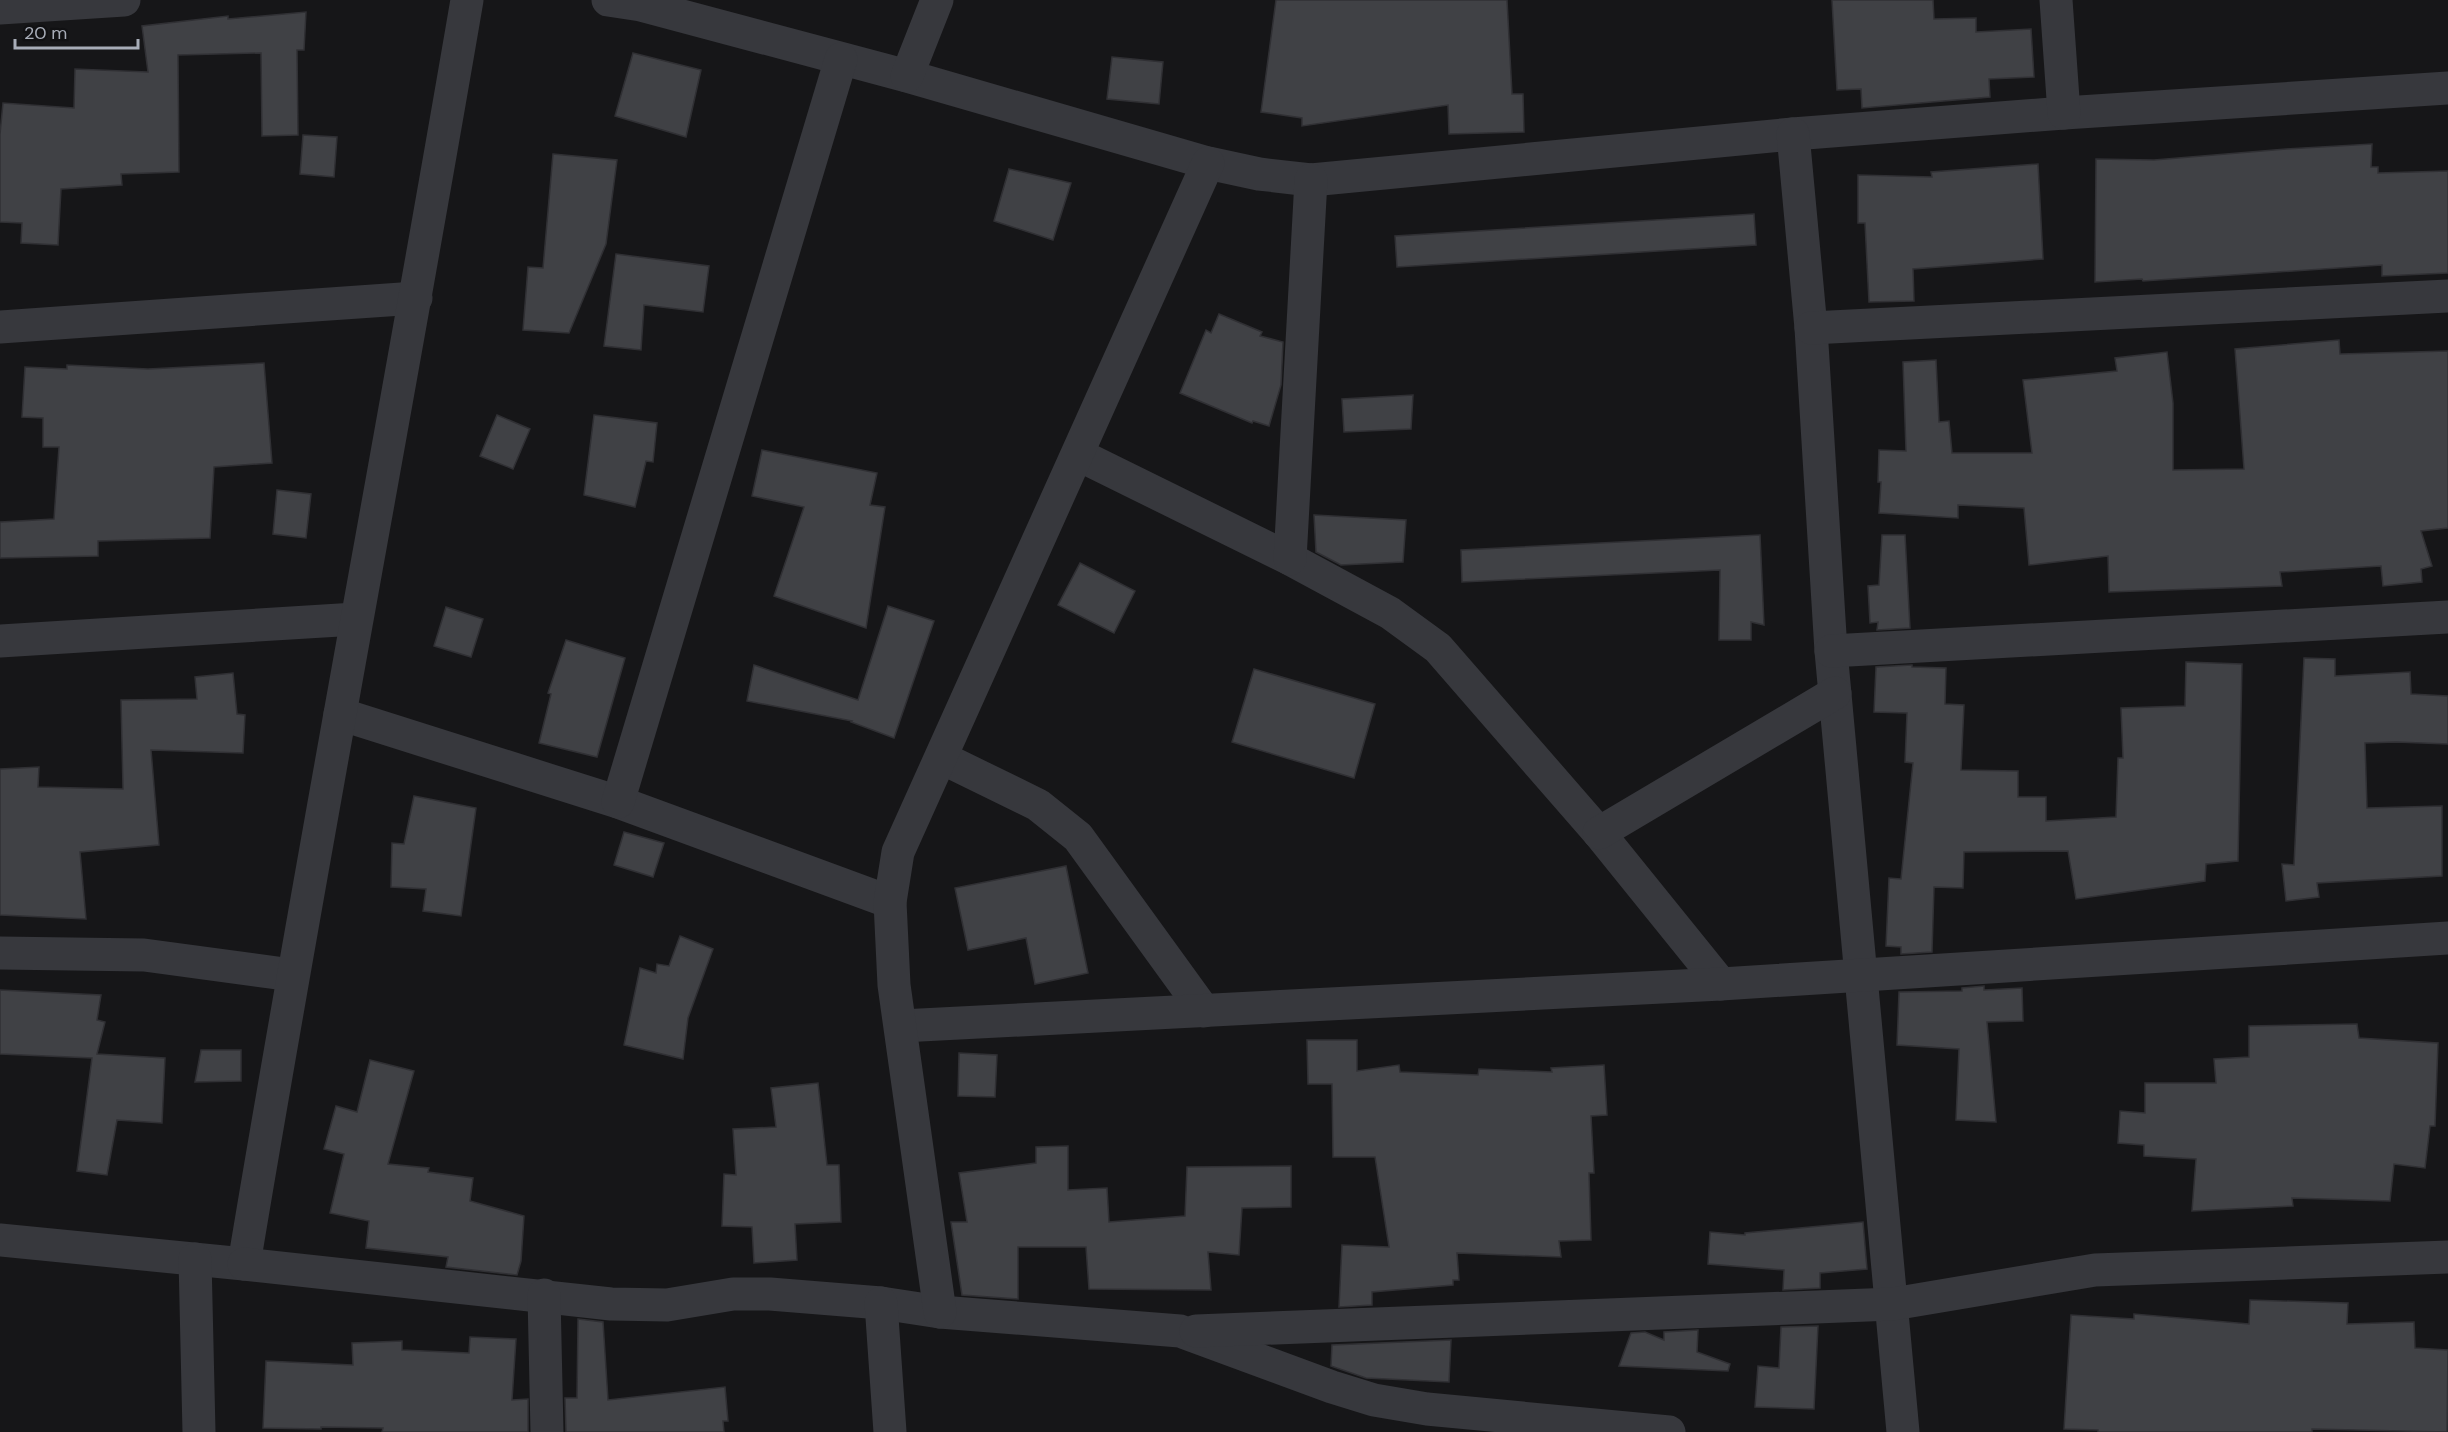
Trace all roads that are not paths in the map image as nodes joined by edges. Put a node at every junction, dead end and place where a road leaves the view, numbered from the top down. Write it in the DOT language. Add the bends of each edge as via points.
graph roads {
  1 [pos="124,0"];
  2 [pos="467,0"];
  3 [pos="608,0"];
  4 [pos="936,0"];
  5 [pos="2056,0"];
  6 [pos="83,1"];
  7 [pos="642,3"];
  8 [pos="0,8"];
  9 [pos="841,59"];
  10 [pos="907,76"];
  11 [pos="2448,88"];
  12 [pos="2064,113"];
  13 [pos="1793,134"];
  14 [pos="1208,162"];
  15 [pos="1311,180"];
  16 [pos="2448,296"];
  17 [pos="416,298"];
  18 [pos="0,327"];
  19 [pos="1811,328"];
  20 [pos="1079,455"];
  21 [pos="1290,558"];
  22 [pos="2448,617"];
  23 [pos="357,619"];
  24 [pos="0,641"];
  25 [pos="1831,651"];
  26 [pos="1835,693"];
  27 [pos="340,714"];
  28 [pos="942,758"];
  29 [pos="618,802"];
  30 [pos="1599,833"];
  31 [pos="890,902"];
  32 [pos="2448,938"];
  33 [pos="0,953"];
  34 [pos="1861,973"];
  35 [pos="292,975"];
  36 [pos="1721,984"];
  37 [pos="1204,1011"];
  38 [pos="901,1026"];
  39 [pos="0,1240"];
  40 [pos="2448,1257"];
  41 [pos="195,1259"];
  42 [pos="244,1264"];
  43 [pos="544,1295"];
  44 [pos="881,1303"];
  45 [pos="1893,1304"];
  46 [pos="940,1312"];
  47 [pos="1180,1331"];
  48 [pos="199,1432"];
  49 [pos="547,1432"];
  50 [pos="890,1432"];
  51 [pos="1669,1432"];
  52 [pos="1903,1432"];
  1 -- 6 [label="street"];
  2 -- 17 [label="street"];
  3 -- 7 [label="street"];
  4 -- 10 [label="street"];
  5 -- 12 [label="street"];
  6 -- 8 [label="street"];
  7 -- 9 [label="street"];
  9 -- 10 [label="street"];
  9 -- 29 [label="street"];
  10 -- 14 [label="street"];
  11 -- 12 [label="street"];
  12 -- 13 [label="street"];
  13 -- 15 [label="street"];
  13 -- 19 [label="street"];
  14 -- 15 [label="street" via="1258,174"];
  14 -- 20 [label="street"];
  15 -- 21 [label="street"];
  16 -- 19 [label="street"];
  17 -- 18 [label="street"];
  17 -- 23 [label="street"];
  19 -- 25 [label="street"];
  20 -- 21 [label="street"];
  20 -- 28 [label="street"];
  21 -- 30 [label="street" via="1390,613 1438,648"];
  22 -- 25 [label="street"];
  23 -- 24 [label="street"];
  23 -- 27 [label="street"];
  25 -- 26 [label="street"];
  26 -- 30 [label="street"];
  26 -- 34 [label="street"];
  27 -- 29 [label="street"];
  27 -- 35 [label="street"];
  28 -- 31 [label="street" via="898,852"];
  28 -- 37 [label="street" via="1038,805 1078,837"];
  29 -- 31 [label="street"];
  30 -- 36 [label="street"];
  31 -- 38 [label="street" via="894,985"];
  32 -- 34 [label="street"];
  33 -- 35 [label="street" via="144,955"];
  34 -- 36 [label="street"];
  34 -- 45 [label="street"];
  35 -- 42 [label="street"];
  36 -- 37 [label="street"];
  37 -- 38 [label="street"];
  38 -- 46 [label="street"];
  39 -- 41 [label="street"];
  40 -- 45 [label="street" via="2095,1270"];
  41 -- 42 [label="street"];
  41 -- 48 [label="street"];
  42 -- 43 [label="street"];
  43 -- 44 [label="street" via="640,1306 733,1294"];
  43 -- 49 [label="street"];
  44 -- 46 [label="street"];
  44 -- 50 [label="street"];
  45 -- 47 [label="street"];
  45 -- 52 [label="street"];
  46 -- 47 [label="street"];
  47 -- 51 [label="street" via="1374,1400 1427,1409"];
}
